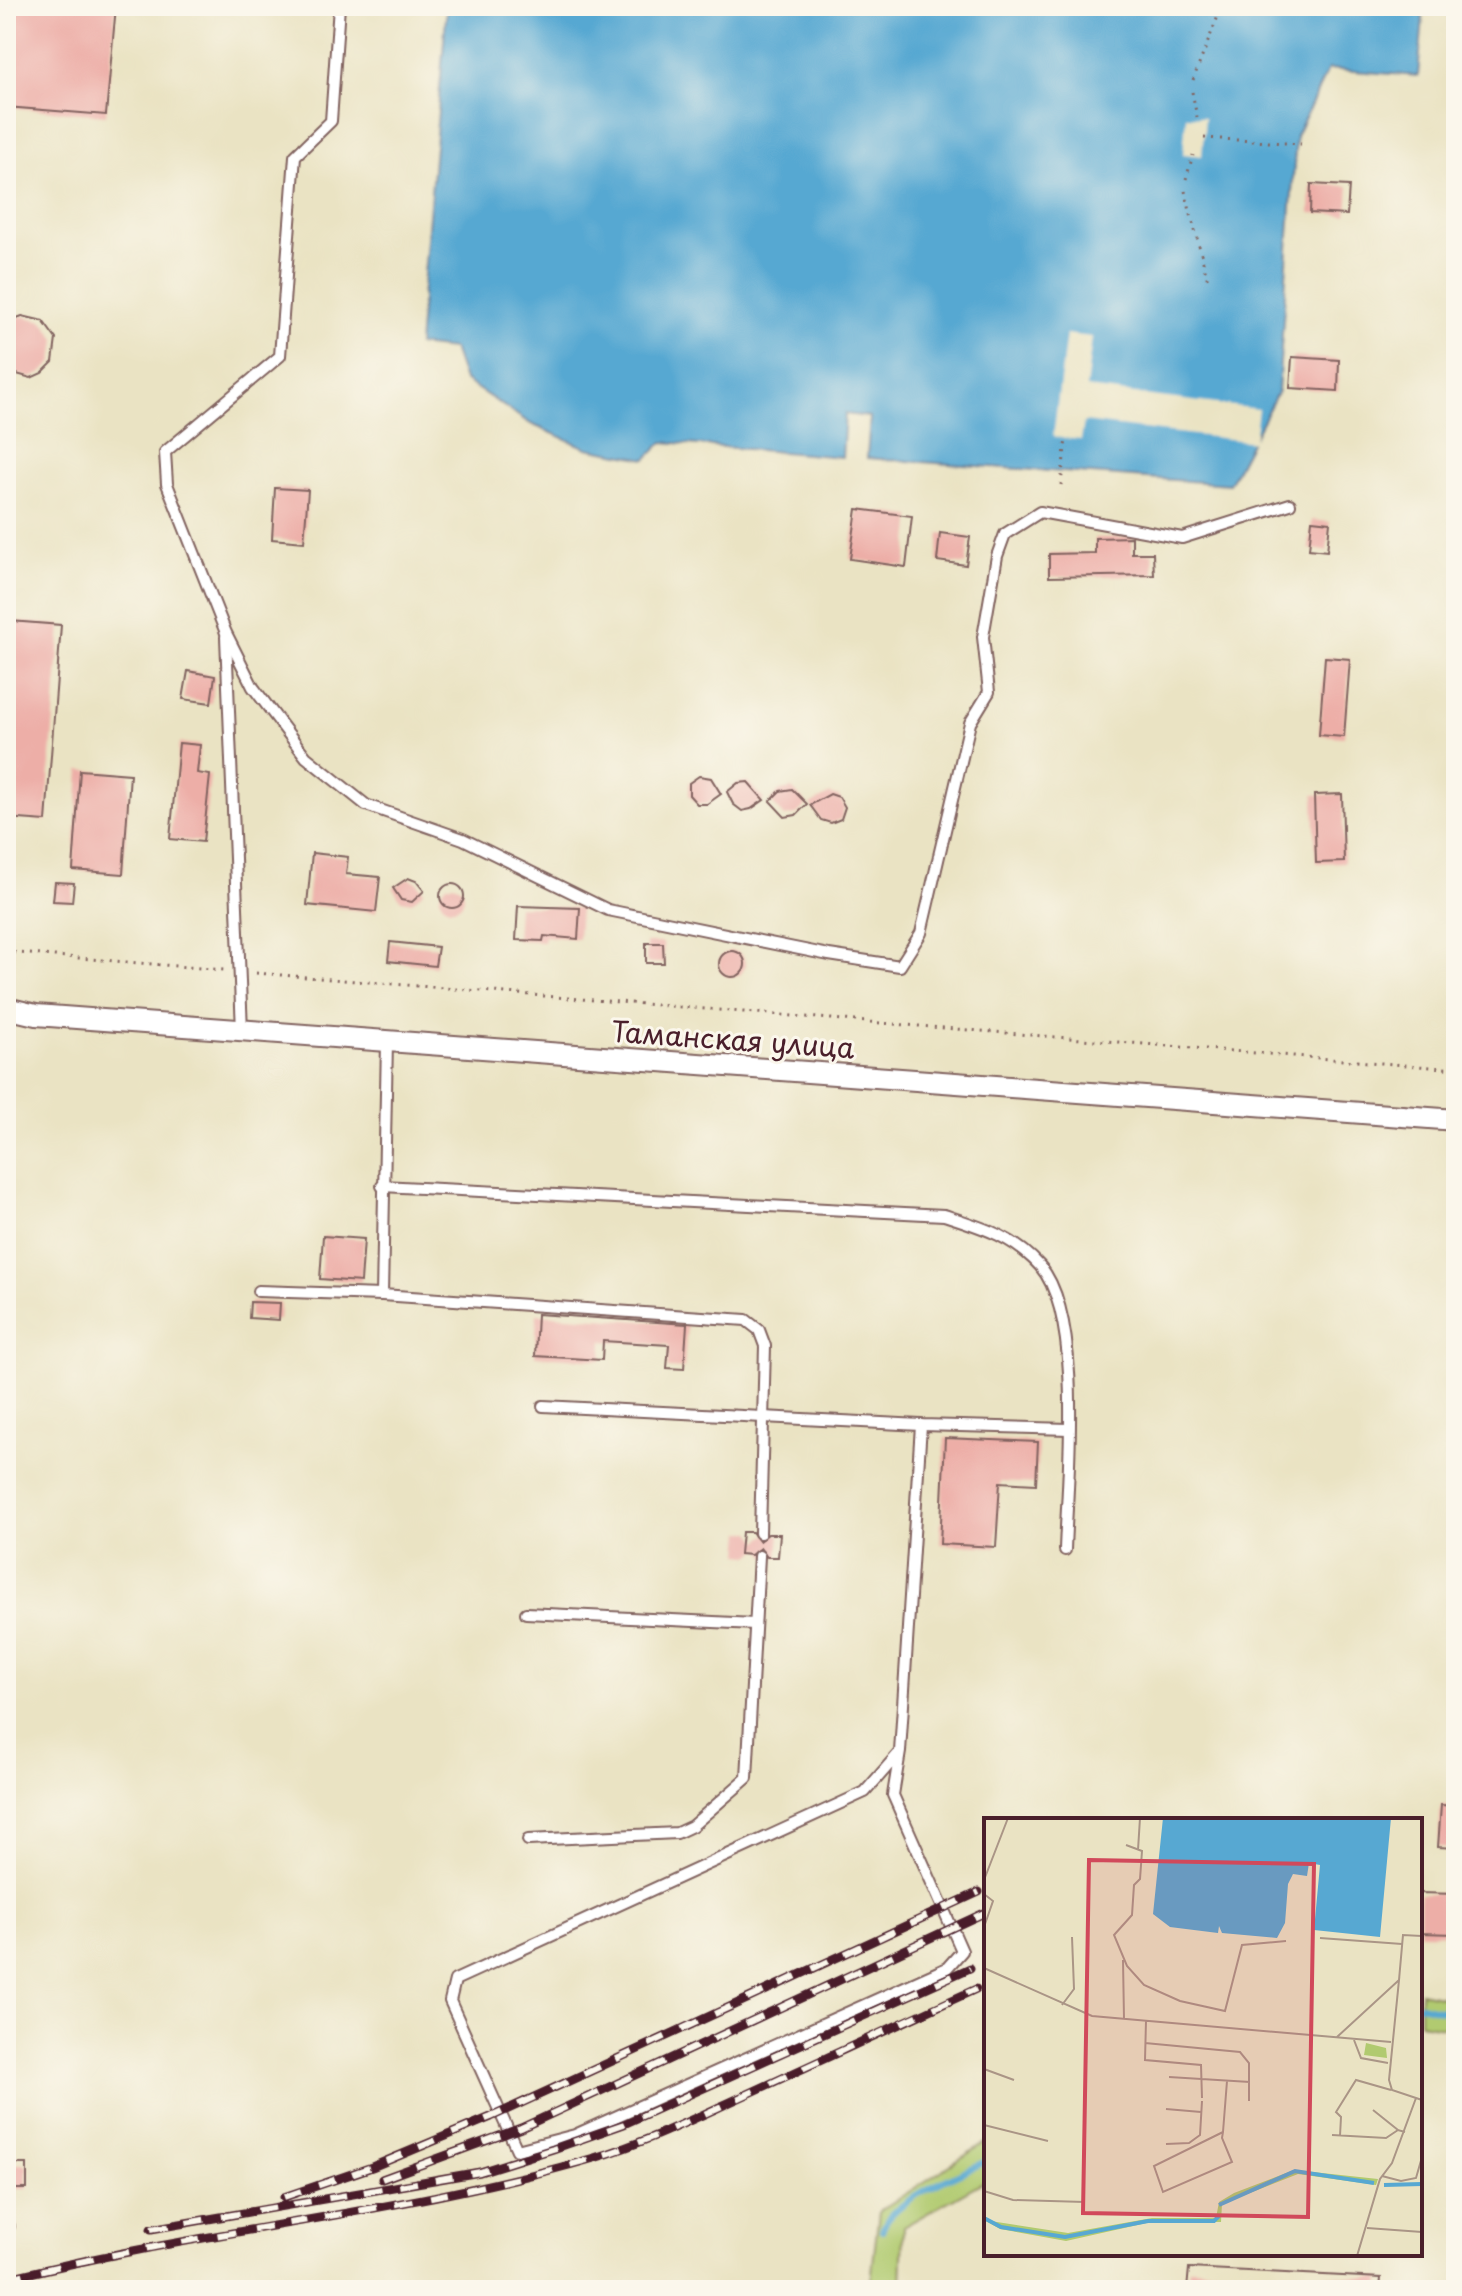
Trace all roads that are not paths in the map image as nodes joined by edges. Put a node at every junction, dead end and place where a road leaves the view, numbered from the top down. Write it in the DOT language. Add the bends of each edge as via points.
graph roads {
  1 [pos="339,6"];
  2 [pos="1290,504"];
  3 [pos="226,633"];
  4 [pos="6,1008"];
  5 [pos="242,1031"];
  6 [pos="387,1042"];
  7 [pos="1456,1120"];
  8 [pos="382,1186"];
  9 [pos="258,1291"];
  10 [pos="382,1295"];
  11 [pos="543,1406"];
  12 [pos="765,1416"];
  13 [pos="921,1425"];
  14 [pos="1069,1429"];
  15 [pos="760,1533"];
  16 [pos="1065,1550"];
  17 [pos="759,1556"];
  18 [pos="526,1613"];
  19 [pos="755,1624"];
  20 [pos="900,1752"];
  21 [pos="528,1840"];
  1 -- 3 [label="lane" via="331,121 295,156 280,356 165,452 167,484"];
  2 -- 3 [label="lane" via="1182,538 1040,512 1005,534 983,637 989,692 970,723 921,933 900,966 608,910 463,839 366,805 306,757 253,687"];
  3 -- 5 [label="lane"];
  4 -- 5 [label="street, Таманская улица" via="36,1015"];
  5 -- 6 [label="street, Таманская улица"];
  6 -- 7 [label="street, Таманская улица"];
  6 -- 8 [label="lane"];
  8 -- 10 [label="lane"];
  8 -- 14 [label="lane" via="944,1215 1001,1233 1042,1268 1058,1305 1070,1373"];
  9 -- 10 [label="lane"];
  10 -- 12 [label="lane" via="746,1320 759,1330 765,1346"];
  11 -- 12 [label="lane"];
  12 -- 13 [label="lane"];
  12 -- 15 [label="lane"];
  13 -- 14 [label="lane"];
  13 -- 20 [label="lane"];
  14 -- 16 [label="lane"];
  17 -- 19 [label="lane"];
  18 -- 19 [label="lane"];
  19 -- 21 [label="lane" via="747,1778 677,1833"];
  20 -- 20 [label="lane" via="893,1795 962,1951 947,1968 575,2135 517,2150 450,2001 455,1980 865,1792"];
}
